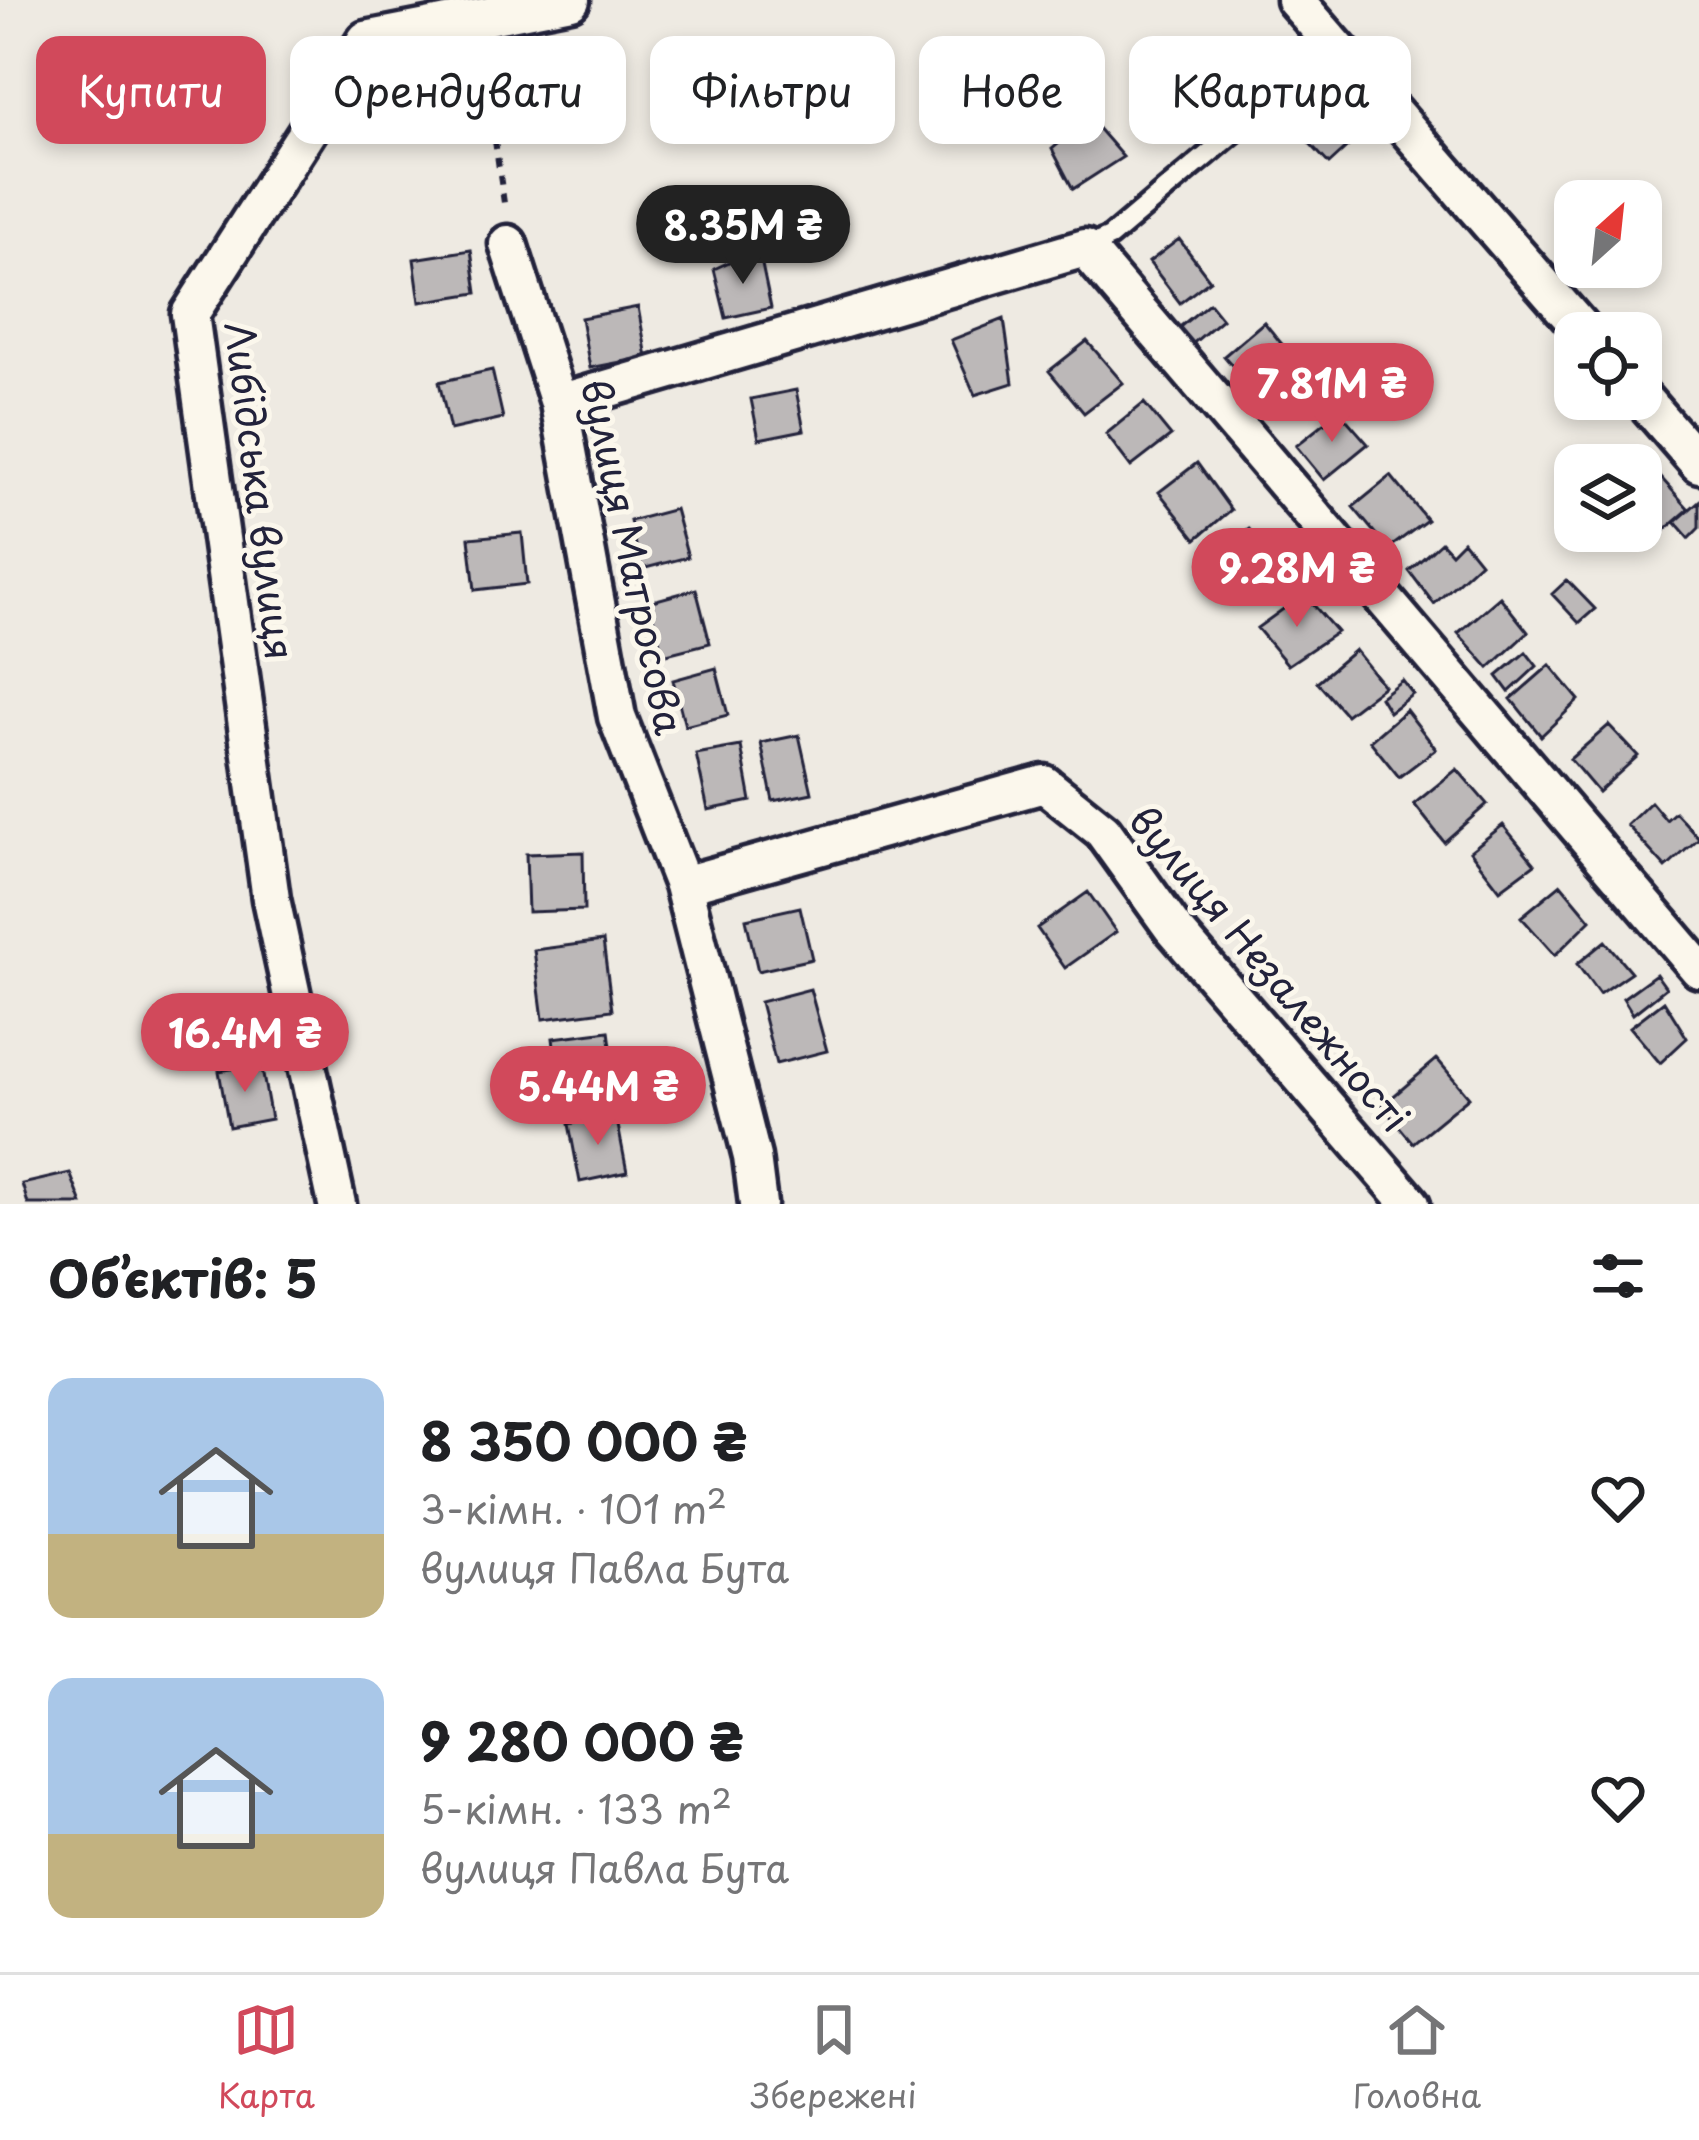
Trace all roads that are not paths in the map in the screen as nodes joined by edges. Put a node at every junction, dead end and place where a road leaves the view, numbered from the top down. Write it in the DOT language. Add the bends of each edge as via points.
graph roads {
  1 [pos="571,0"];
  2 [pos="1295,0"];
  3 [pos="1326,36"];
  4 [pos="1411,133"];
  5 [pos="1220,144"];
  6 [pos="508,244"];
  7 [pos="1085,248"];
  8 [pos="1567,312"];
  9 [pos="559,403"];
  10 [pos="1661,420"];
  11 [pos="1699,464"];
  12 [pos="683,885"];
  13 [pos="1699,969"];
  14 [pos="337,1204"];
  15 [pos="758,1204"];
  16 [pos="1411,1204"];
  1 -- 14 [label="street, Либідська вулиця" via="366,40 190,314 271,899"];
  2 -- 3 [label="street"];
  4 -- 8 [label="street"];
  5 -- 7 [label="lane" via="1110,237"];
  6 -- 9 [label="street, вулиця Матросова"];
  7 -- 9 [label="street"];
  7 -- 13 [label="street"];
  9 -- 12 [label="street, вулиця Матросова" via="617,717"];
  10 -- 11 [label="street"];
  12 -- 15 [label="street"];
  12 -- 16 [label="street, вулиця Незалежності" via="1044,784 1103,831 1172,927"];
}
